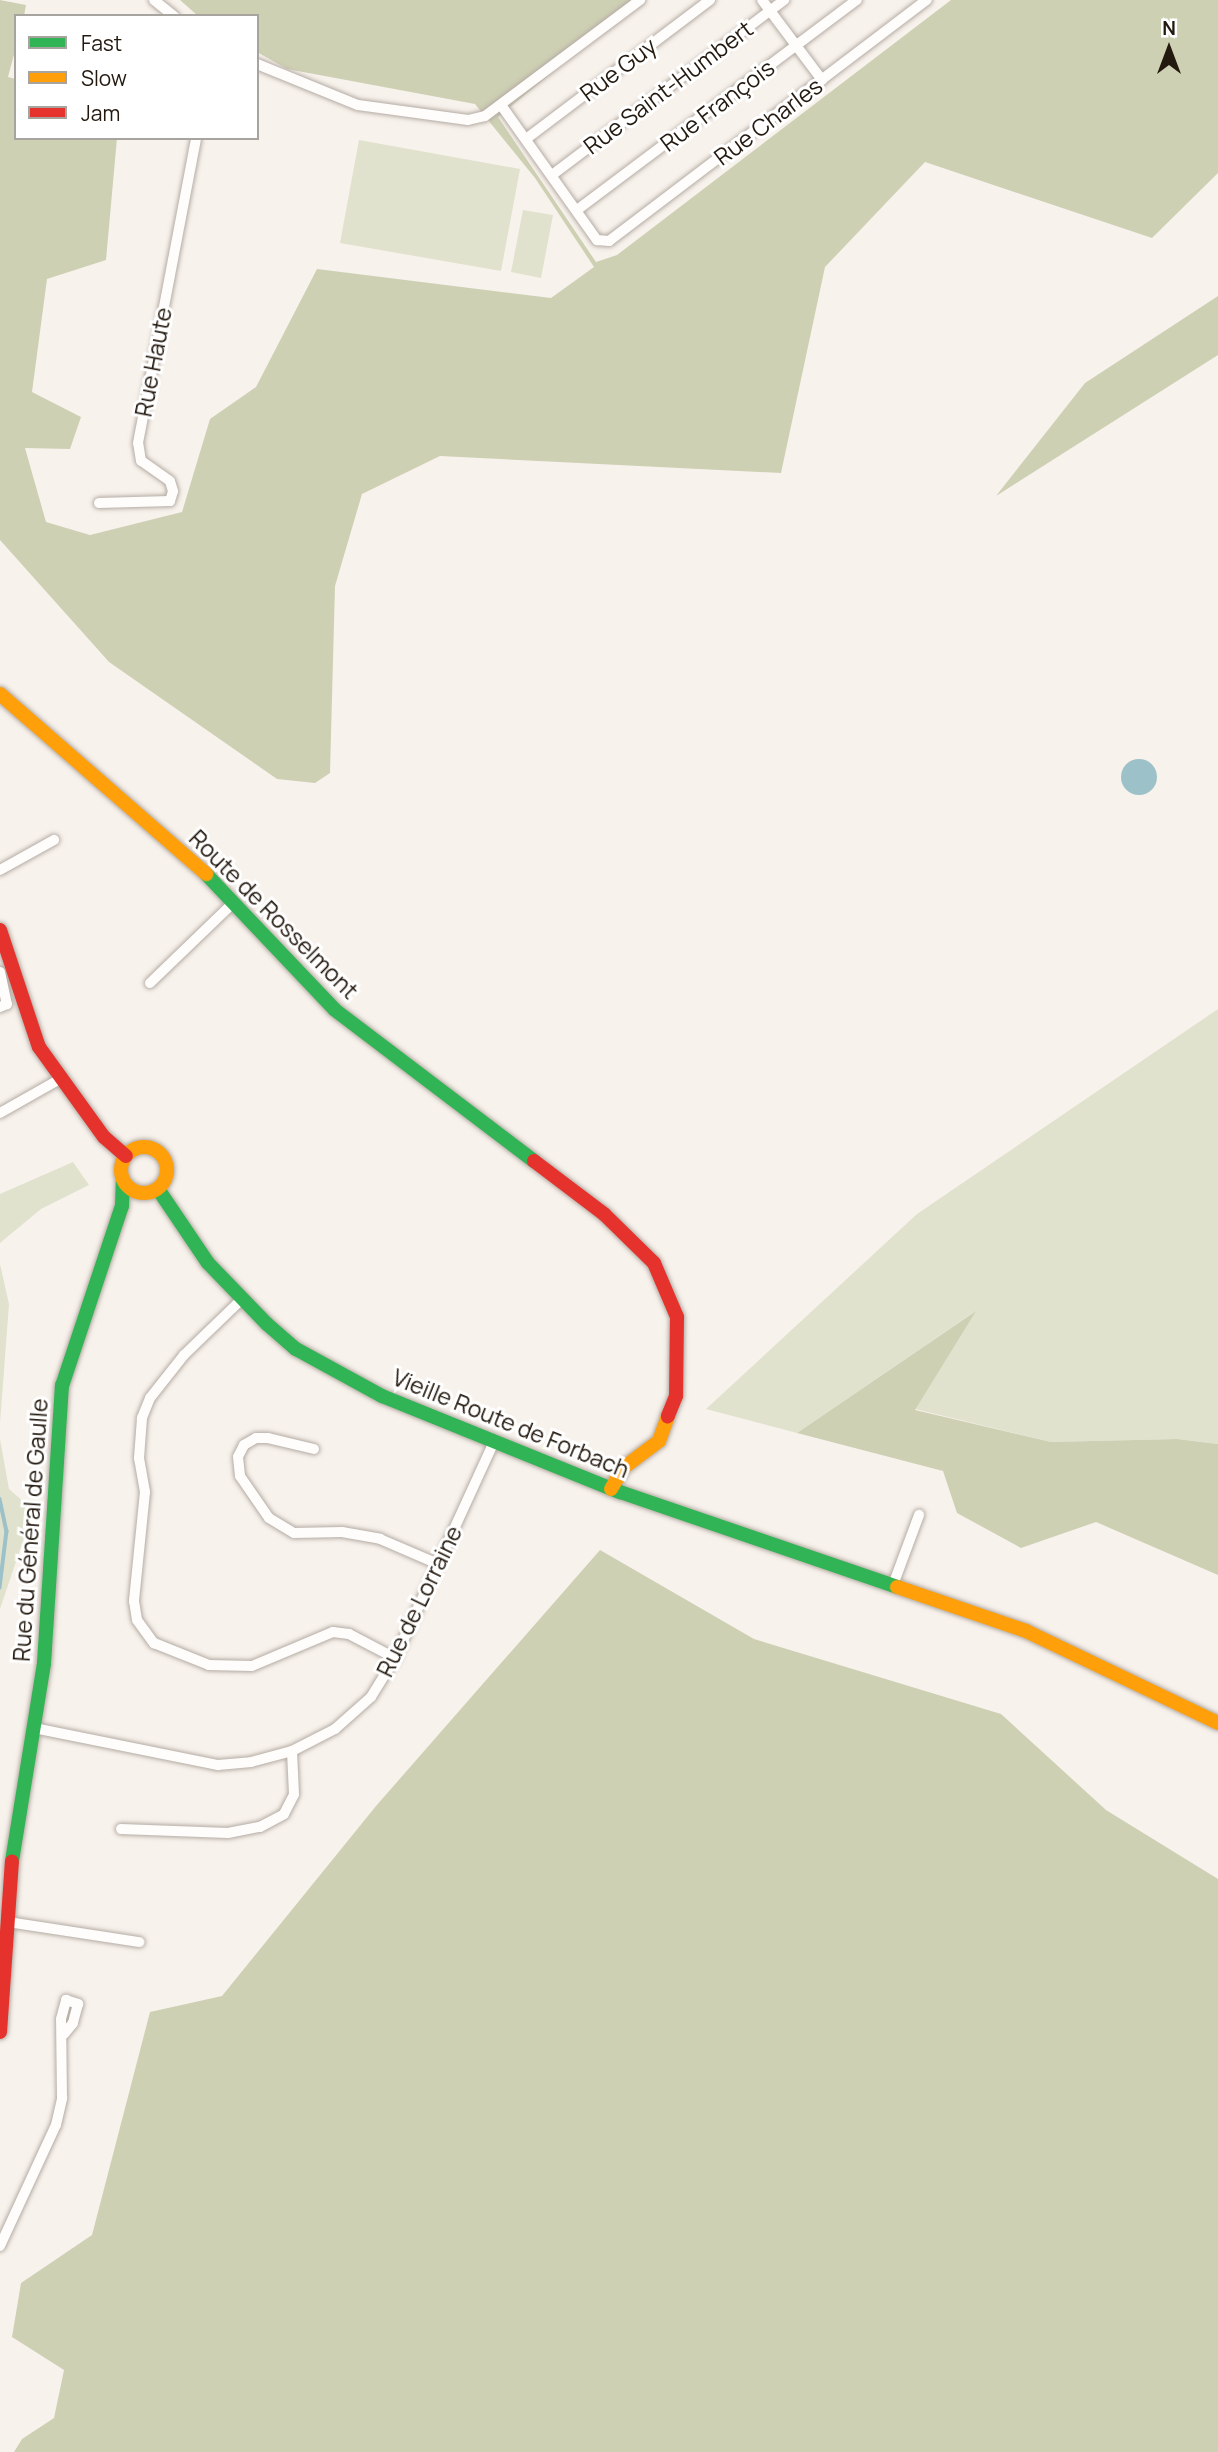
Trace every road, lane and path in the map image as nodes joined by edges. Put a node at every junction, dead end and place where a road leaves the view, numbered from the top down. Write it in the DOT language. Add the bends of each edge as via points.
graph roads {
  1 [pos="154,0"];
  2 [pos="640,0"];
  3 [pos="710,0"];
  4 [pos="762,0"];
  5 [pos="784,0"];
  6 [pos="857,0"];
  7 [pos="927,0"];
  8 [pos="770,11"];
  9 [pos="172,14"];
  10 [pos="796,45"];
  11 [pos="259,65"];
  12 [pos="822,79"];
  13 [pos="501,105"];
  14 [pos="526,139"];
  15 [pos="196,140"];
  16 [pos="552,175"];
  17 [pos="577,210"];
  18 [pos="99,503"];
  19 [pos="0,694"];
  20 [pos="54,839"];
  21 [pos="0,870"];
  22 [pos="232,904"];
  23 [pos="0,930"];
  24 [pos="3,967"];
  25 [pos="150,983"];
  26 [pos="0,1007"];
  27 [pos="61,1079"];
  28 [pos="0,1113"];
  29 [pos="126,1156"];
  30 [pos="124,1181"];
  31 [pos="158,1189"];
  32 [pos="139,1193"];
  33 [pos="122,1206"];
  34 [pos="242,1299"];
  35 [pos="493,1444"];
  36 [pos="314,1449"];
  37 [pos="611,1489"];
  38 [pos="919,1515"];
  39 [pos="439,1563"];
  40 [pos="893,1585"];
  41 [pos="395,1658"];
  42 [pos="1218,1723"];
  43 [pos="34,1728"];
  44 [pos="292,1751"];
  45 [pos="121,1829"];
  46 [pos="8,1922"];
  47 [pos="139,1942"];
  48 [pos="0,2032"];
  49 [pos="64,2034"];
  50 [pos="0,2246"];
  1 -- 9 [label="street"];
  2 -- 13 [label="street"];
  3 -- 14 [label="street, Rue Guy"];
  4 -- 8 [label="street"];
  5 -- 8 [label="street, Rue Saint-Humbert"];
  6 -- 10 [label="street, Rue François"];
  7 -- 12 [label="street, Rue Charles"];
  8 -- 10 [label="street"];
  8 -- 16 [label="street, Rue Saint-Humbert"];
  10 -- 12 [label="street"];
  10 -- 17 [label="street, Rue François"];
  11 -- 13 [label="street" via="326,95 396,113 468,120"];
  12 -- 17 [label="street, Rue Charles" via="609,241 597,240"];
  13 -- 14 [label="street"];
  14 -- 16 [label="street"];
  15 -- 18 [label="street, Rue Haute" via="138,443 141,461 170,481 173,492 170,502"];
  16 -- 17 [label="street"];
  19 -- 22 [label="street, Route de Rosselmont" via="195,863"];
  20 -- 21 [label="street"];
  22 -- 25 [label="street"];
  22 -- 37 [label="street, Route de Rosselmont" via="335,1010 604,1214 654,1262 677,1317 676,1396 659,1441 623,1468"];
  23 -- 24 [label="street"];
  24 -- 26 [label="street" via="7,1004"];
  24 -- 27 [label="street" via="27,1023"];
  27 -- 28 [label="street"];
  27 -- 29 [label="street" via="104,1137"];
  29 -- 30 [label="street"];
  29 -- 31 [label="street" via="141,1147 158,1151 167,1166"];
  30 -- 32 [label="street"];
  30 -- 33 [label="street, Rue du Général de Gaulle"];
  31 -- 32 [label="street"];
  31 -- 34 [label="street, Vieille Route de Forbach" via="192,1242"];
  32 -- 33 [label="street"];
  33 -- 43 [label="street, Rue du Général de Gaulle" via="62,1385 48,1624"];
  34 -- 35 [label="street, Vieille Route de Forbach" via="296,1349 383,1396"];
  34 -- 41 [label="street" via="184,1355 150,1398 142,1418 139,1458 145,1492 134,1601 137,1620 154,1643 209,1665 251,1666 333,1632 349,1634"];
  35 -- 37 [label="street, Vieille Route de Forbach"];
  35 -- 39 [label="street, Rue de Lorraine"];
  36 -- 39 [label="street" via="268,1438 244,1445 238,1457 240,1476 269,1518 294,1532 342,1532 380,1539"];
  37 -- 40 [label="street, Vieille Route de Forbach"];
  38 -- 40 [label="street"];
  39 -- 41 [label="street, Rue de Lorraine"];
  40 -- 42 [label="street, Vieille Route de Forbach" via="1026,1631"];
  41 -- 44 [label="street, Rue de Lorraine" via="371,1696 344,1721"];
  43 -- 44 [label="street, Rue de Lorraine" via="218,1765"];
  43 -- 46 [label="street, Rue du Général de Gaulle" via="13,1848"];
  44 -- 45 [label="street" via="294,1794 284,1814 260,1827 228,1833"];
  46 -- 47 [label="street"];
  46 -- 48 [label="street, Rue du Général de Gaulle"];
  49 -- 50 [label="street" via="62,2098 56,2125"];
}
